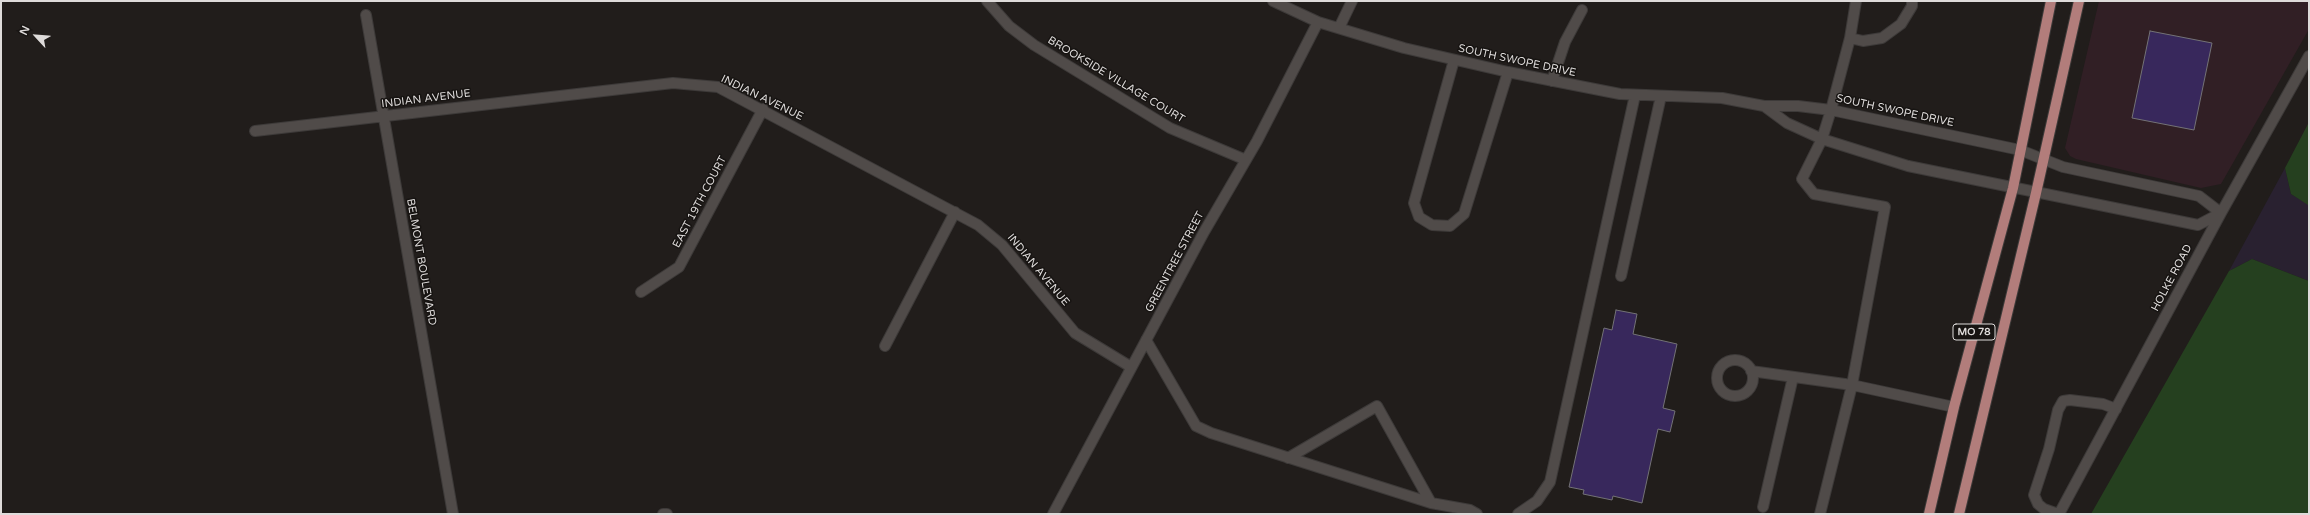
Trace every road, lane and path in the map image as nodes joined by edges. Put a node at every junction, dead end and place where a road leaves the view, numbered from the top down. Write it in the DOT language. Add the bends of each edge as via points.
graph roads {
  1 [pos="987,1"];
  2 [pos="1273,1"];
  3 [pos="1352,1"];
  4 [pos="1856,1"];
  5 [pos="1912,1"];
  6 [pos="2051,1"];
  7 [pos="2079,1"];
  8 [pos="1582,10"];
  9 [pos="366,15"];
  10 [pos="1318,22"];
  11 [pos="1339,28"];
  12 [pos="1850,38"];
  13 [pos="2309,56"];
  14 [pos="1454,60"];
  15 [pos="1508,72"];
  16 [pos="1552,81"];
  17 [pos="1635,95"];
  18 [pos="1661,96"];
  19 [pos="1764,106"];
  20 [pos="763,109"];
  21 [pos="1831,110"];
  22 [pos="384,116"];
  23 [pos="255,131"];
  24 [pos="1822,139"];
  25 [pos="2020,150"];
  26 [pos="1246,160"];
  27 [pos="2044,160"];
  28 [pos="2013,188"];
  29 [pos="2036,193"];
  30 [pos="955,212"];
  31 [pos="2221,214"];
  32 [pos="1621,276"];
  33 [pos="641,292"];
  34 [pos="1146,340"];
  35 [pos="885,346"];
  36 [pos="1131,367"];
  37 [pos="1751,371"];
  38 [pos="1793,376"];
  39 [pos="1852,384"];
  40 [pos="1954,407"];
  41 [pos="2116,409"];
  42 [pos="1288,458"];
  43 [pos="1431,503"];
  44 [pos="1763,507"];
  45 [pos="453,514"];
  46 [pos="663,514"];
  47 [pos="667,514"];
  48 [pos="1053,514"];
  49 [pos="1477,514"];
  50 [pos="1518,514"];
  51 [pos="1820,514"];
  52 [pos="1929,514"];
  53 [pos="1959,514"];
  54 [pos="2058,514"];
  1 -- 26 [label="street, BROOKSIDE VILLAGE COURT" via="1009,26 1034,45 1170,128"];
  2 -- 10 [label="street, SOUTH SWOPE DRIVE"];
  3 -- 11 [label="street"];
  4 -- 12 [label="street"];
  5 -- 12 [label="street" via="1901,24 1882,38 1864,41"];
  6 -- 25 [label="main road, MO 78"];
  7 -- 27 [label="main road, MO 78"];
  8 -- 16 [label="street" via="1565,42"];
  9 -- 22 [label="street, BELMONT BOULEVARD"];
  10 -- 11 [label="street, SOUTH SWOPE DRIVE"];
  10 -- 26 [label="street, GREENTREE STREET"];
  11 -- 14 [label="street, SOUTH SWOPE DRIVE"];
  12 -- 21 [label="street"];
  13 -- 31 [label="street, HOLKE ROAD"];
  14 -- 15 [label="street, SOUTH SWOPE DRIVE"];
  14 -- 15 [label="street" via="1414,203 1419,217 1432,225 1450,226 1464,214"];
  15 -- 16 [label="street, SOUTH SWOPE DRIVE"];
  16 -- 17 [label="street, SOUTH SWOPE DRIVE"];
  17 -- 18 [label="street, SOUTH SWOPE DRIVE"];
  17 -- 50 [label="street" via="1550,482 1537,501"];
  18 -- 19 [label="street, SOUTH SWOPE DRIVE" via="1722,98"];
  18 -- 32 [label="street"];
  19 -- 21 [label="street, SOUTH SWOPE DRIVE" via="1798,106"];
  19 -- 24 [label="street, SOUTH SWOPE DRIVE" via="1787,123"];
  20 -- 22 [label="street, INDIAN AVENUE" via="718,87 673,83"];
  20 -- 30 [label="street, INDIAN AVENUE"];
  20 -- 33 [label="street, EAST 19TH COURT" via="679,267"];
  21 -- 24 [label="street"];
  21 -- 25 [label="street, SOUTH SWOPE DRIVE"];
  22 -- 23 [label="street, INDIAN AVENUE"];
  22 -- 45 [label="street, BELMONT BOULEVARD"];
  24 -- 28 [label="street, SOUTH SWOPE DRIVE" via="1908,166"];
  24 -- 39 [label="street" via="1802,179 1814,194 1885,207"];
  25 -- 27 [label="street, SOUTH SWOPE DRIVE"];
  25 -- 28 [label="main road, MO 78"];
  26 -- 34 [label="street, GREENTREE STREET"];
  27 -- 29 [label="main road, MO 78"];
  27 -- 31 [label="street, SOUTH SWOPE DRIVE" via="2063,167 2199,196"];
  28 -- 29 [label="street, SOUTH SWOPE DRIVE"];
  28 -- 40 [label="main road, MO 78"];
  29 -- 31 [label="street, SOUTH SWOPE DRIVE" via="2198,225"];
  29 -- 53 [label="main road, MO 78"];
  30 -- 35 [label="street"];
  30 -- 36 [label="street, INDIAN AVENUE" via="1002,245 1075,333"];
  31 -- 41 [label="street, HOLKE ROAD"];
  34 -- 36 [label="street, GREENTREE STREET"];
  34 -- 42 [label="street" via="1196,426"];
  36 -- 48 [label="street, GREENTREE STREET"];
  37 -- 38 [label="street"];
  38 -- 39 [label="street"];
  38 -- 44 [label="street"];
  39 -- 40 [label="street"];
  39 -- 51 [label="street"];
  40 -- 52 [label="main road, MO 78"];
  41 -- 54 [label="street, HOLKE ROAD"];
  41 -- 54 [label="street" via="2103,404 2070,400 2063,401 2058,410 2049,450 2034,495 2044,509"];
  42 -- 43 [label="street"];
  42 -- 43 [label="street" via="1377,406"];
  43 -- 49 [label="street" via="1470,510"];
  46 -- 47 [label="street"];
}
